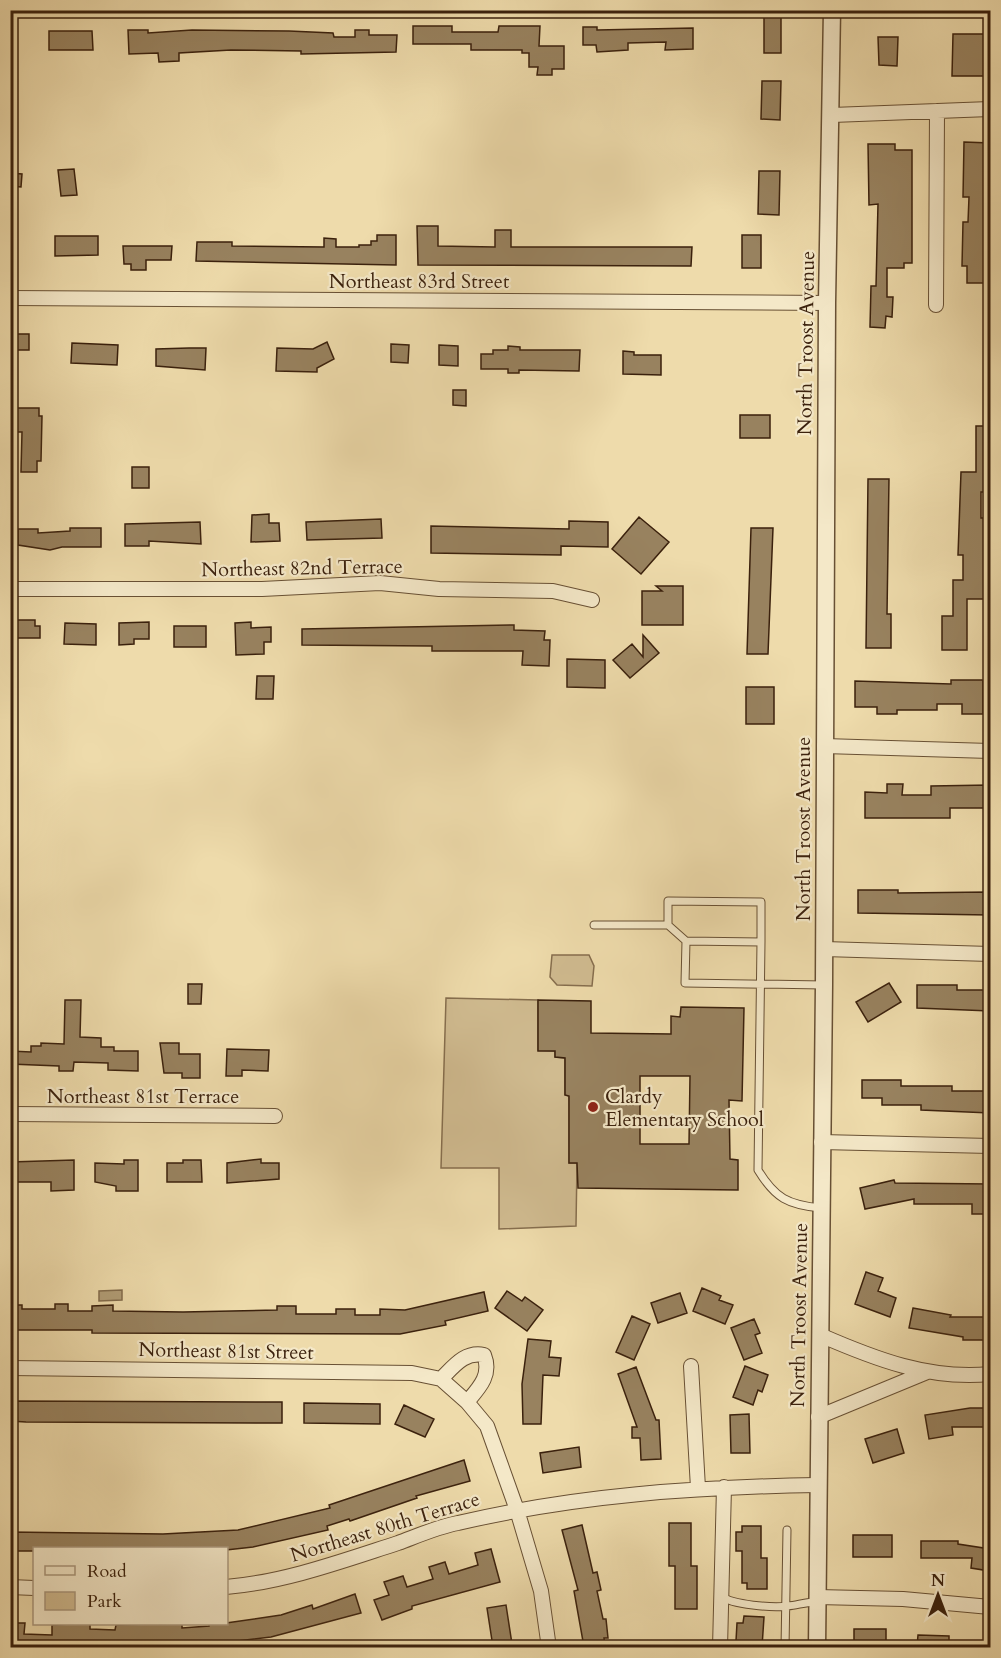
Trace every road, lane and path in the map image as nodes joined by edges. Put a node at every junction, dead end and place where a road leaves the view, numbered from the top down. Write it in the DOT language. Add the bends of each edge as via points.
graph roads {
  1 [pos="832,10"];
  2 [pos="990,109"];
  3 [pos="937,111"];
  4 [pos="832,115"];
  5 [pos="10,298"];
  6 [pos="827,303"];
  7 [pos="936,305"];
  8 [pos="10,589"];
  9 [pos="592,600"];
  10 [pos="824,746"];
  11 [pos="990,751"];
  12 [pos="594,925"];
  13 [pos="668,925"];
  14 [pos="686,941"];
  15 [pos="760,942"];
  16 [pos="824,949"];
  17 [pos="990,954"];
  18 [pos="760,984"];
  19 [pos="824,985"];
  20 [pos="10,1114"];
  21 [pos="275,1116"];
  22 [pos="821,1142"];
  23 [pos="990,1146"];
  24 [pos="821,1208"];
  25 [pos="820,1335"];
  26 [pos="691,1366"];
  27 [pos="10,1368"];
  28 [pos="927,1372"];
  29 [pos="990,1374"];
  30 [pos="441,1379"];
  31 [pos="467,1402"];
  32 [pos="818,1417"];
  33 [pos="818,1485"];
  34 [pos="724,1487"];
  35 [pos="698,1488"];
  36 [pos="517,1510"];
  37 [pos="787,1530"];
  38 [pos="10,1587"];
  39 [pos="228,1587"];
  40 [pos="33,1588"];
  41 [pos="721,1596"];
  42 [pos="817,1599"];
  43 [pos="786,1607"];
  44 [pos="990,1607"];
  45 [pos="549,1647"];
  46 [pos="720,1647"];
  47 [pos="785,1647"];
  48 [pos="816,1647"];
  1 -- 4 [label="street, North Troost Avenue"];
  2 -- 3 [label="street"];
  3 -- 4 [label="street"];
  3 -- 7 [label="street"];
  4 -- 6 [label="street, North Troost Avenue"];
  5 -- 6 [label="street, Northeast 83rd Street"];
  6 -- 10 [label="street, North Troost Avenue"];
  8 -- 9 [label="street, Northeast 82nd Terrace" via="262,589 380,583 439,589 553,591"];
  10 -- 11 [label="street"];
  10 -- 16 [label="street, North Troost Avenue"];
  12 -- 13 [label="lane"];
  13 -- 14 [label="lane"];
  13 -- 15 [label="lane" via="668,901 761,902"];
  14 -- 15 [label="lane"];
  14 -- 18 [label="lane" via="685,983"];
  15 -- 18 [label="lane"];
  16 -- 17 [label="street"];
  16 -- 19 [label="street, North Troost Avenue"];
  18 -- 19 [label="lane"];
  18 -- 24 [label="lane" via="758,1170 768,1188 785,1201"];
  19 -- 22 [label="street, North Troost Avenue"];
  20 -- 21 [label="street, Northeast 81st Terrace"];
  22 -- 23 [label="street"];
  22 -- 24 [label="street, North Troost Avenue"];
  24 -- 25 [label="street, North Troost Avenue"];
  25 -- 28 [label="street" via="889,1363"];
  25 -- 32 [label="street, North Troost Avenue"];
  26 -- 35 [label="street"];
  27 -- 30 [label="street, Northeast 81st Street" via="411,1373"];
  28 -- 29 [label="street"];
  28 -- 32 [label="street"];
  30 -- 31 [label="street"];
  30 -- 31 [label="street" via="464,1357 475,1353 484,1356 484,1378"];
  31 -- 36 [label="street" via="487,1426"];
  32 -- 33 [label="street, North Troost Avenue"];
  33 -- 34 [label="street, Northeast 80th Terrace"];
  33 -- 42 [label="street, North Troost Avenue"];
  34 -- 35 [label="street, Northeast 80th Terrace"];
  34 -- 41 [label="street"];
  35 -- 36 [label="street, Northeast 80th Terrace"];
  36 -- 39 [label="street, Northeast 80th Terrace" via="455,1523 344,1561"];
  36 -- 45 [label="street" via="541,1591"];
  37 -- 43 [label="lane"];
  38 -- 40 [label="street"];
  41 -- 43 [label="lane" via="731,1601"];
  41 -- 46 [label="street"];
  42 -- 43 [label="lane"];
  42 -- 44 [label="street" via="903,1599"];
  42 -- 48 [label="street, North Troost Avenue"];
  43 -- 47 [label="lane"];
}
